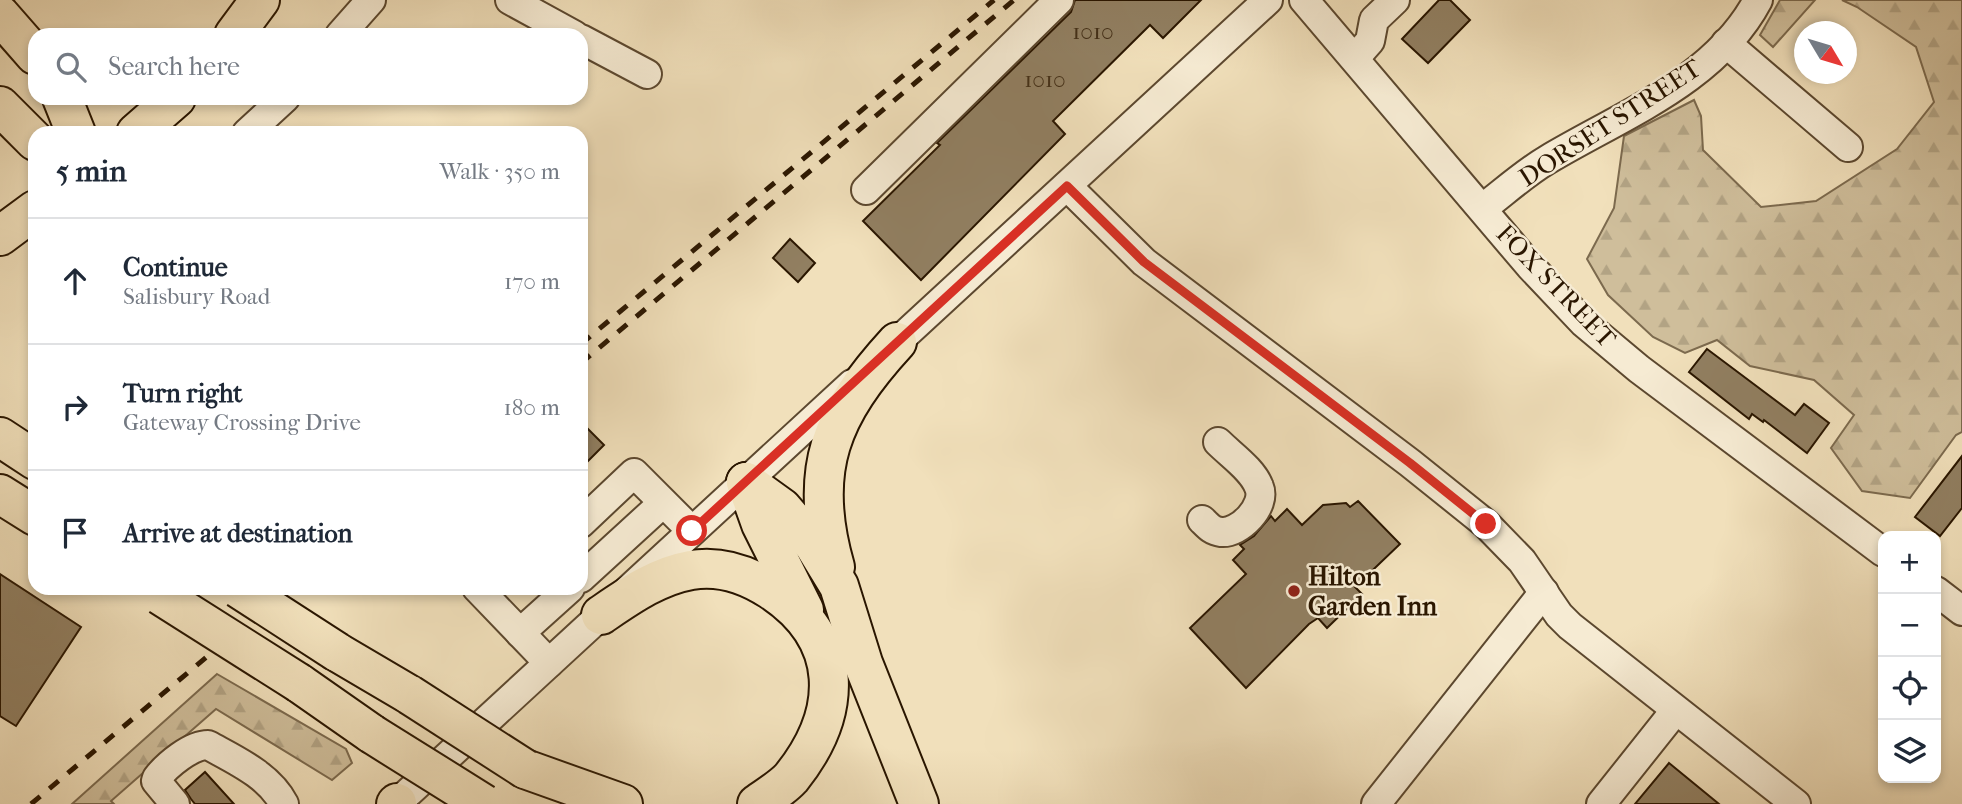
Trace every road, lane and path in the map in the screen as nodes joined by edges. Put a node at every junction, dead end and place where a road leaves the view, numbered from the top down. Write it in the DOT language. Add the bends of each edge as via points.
graph roads {
  1 [pos="260,0"];
  2 [pos="372,0"];
  3 [pos="510,0"];
  4 [pos="1059,0"];
  5 [pos="1268,0"];
  6 [pos="1304,0"];
  7 [pos="1395,0"];
  8 [pos="1758,0"];
  9 [pos="0,15"];
  10 [pos="239,28"];
  11 [pos="346,28"];
  12 [pos="561,28"];
  13 [pos="588,43"];
  14 [pos="1726,43"];
  15 [pos="28,45"];
  16 [pos="1355,58"];
  17 [pos="647,74"];
  18 [pos="65,105"];
  19 [pos="168,105"];
  20 [pos="277,105"];
  21 [pos="0,106"];
  22 [pos="73,126"];
  23 [pos="144,126"];
  24 [pos="255,126"];
  25 [pos="28,135"];
  26 [pos="1849,147"];
  27 [pos="1067,186"];
  28 [pos="866,190"];
  29 [pos="1483,208"];
  30 [pos="28,214"];
  31 [pos="0,236"];
  32 [pos="897,342"];
  33 [pos="0,437"];
  34 [pos="1218,442"];
  35 [pos="28,455"];
  36 [pos="746,482"];
  37 [pos="0,494"];
  38 [pos="663,503"];
  39 [pos="28,512"];
  40 [pos="588,516"];
  41 [pos="1202,520"];
  42 [pos="692,531"];
  43 [pos="1878,548"];
  44 [pos="588,566"];
  45 [pos="839,586"];
  46 [pos="588,592"];
  47 [pos="1544,592"];
  48 [pos="1940,594"];
  49 [pos="161,595"];
  50 [pos="248,595"];
  51 [pos="484,595"];
  52 [pos="557,595"];
  53 [pos="609,607"];
  54 [pos="1962,611"];
  55 [pos="813,628"];
  56 [pos="520,633"];
  57 [pos="549,663"];
  58 [pos="1675,711"];
  59 [pos="525,769"];
  60 [pos="1789,802"];
  61 [pos="175,804"];
  62 [pos="284,804"];
  63 [pos="396,804"];
  64 [pos="484,804"];
  65 [pos="576,804"];
  66 [pos="623,804"];
  67 [pos="757,804"];
  68 [pos="919,804"];
  69 [pos="1376,804"];
  70 [pos="1601,804"];
  1 -- 10 [label="highway"];
  2 -- 11 [label="street"];
  3 -- 12 [label="street"];
  4 -- 28 [label="street"];
  5 -- 27 [label="street"];
  6 -- 16 [label="street, FOX STREET"];
  7 -- 16 [label="street" via="1374,20 1370,41"];
  8 -- 14 [label="street, DORSET STREET"];
  9 -- 15 [label="highway"];
  13 -- 17 [label="street"];
  14 -- 26 [label="street"];
  14 -- 29 [label="street, DORSET STREET" via="1673,89 1544,162"];
  16 -- 29 [label="street, FOX STREET"];
  18 -- 22 [label="highway"];
  19 -- 23 [label="highway"];
  20 -- 24 [label="street"];
  21 -- 25 [label="highway"];
  27 -- 32 [label="street"];
  27 -- 47 [label="street" via="1144,262 1486,524"];
  29 -- 43 [label="street, FOX STREET" via="1584,323"];
  30 -- 31 [label="highway"];
  32 -- 36 [label="street"];
  32 -- 45 [label="highway" via="870,371 835,426 822,479 825,533"];
  33 -- 35 [label="highway"];
  34 -- 41 [label="street" via="1259,485 1261,499 1254,512 1228,531 1213,530"];
  36 -- 42 [label="street"];
  36 -- 45 [label="highway" via="782,508 814,544"];
  36 -- 55 [label="highway" via="761,524"];
  37 -- 39 [label="highway"];
  38 -- 40 [label="street" via="634,473"];
  38 -- 42 [label="street"];
  38 -- 44 [label="street"];
  42 -- 53 [label="street"];
  45 -- 68 [label="highway" via="863,663"];
  46 -- 53 [label="street"];
  47 -- 58 [label="street" via="1570,626"];
  47 -- 69 [label="street"];
  48 -- 54 [label="street"];
  49 -- 64 [label="highway, bridge"];
  50 -- 59 [label="highway, bridge"];
  51 -- 56 [label="street"];
  52 -- 56 [label="street"];
  53 -- 55 [label="highway" via="643,586 691,570 723,569 754,579 796,609"];
  53 -- 57 [label="street"];
  55 -- 67 [label="highway" via="828,664 829,703 816,740 789,780"];
  56 -- 57 [label="street"];
  57 -- 63 [label="street"];
  58 -- 60 [label="street"];
  58 -- 70 [label="street"];
  59 -- 65 [label="highway"];
  59 -- 66 [label="highway"];
  61 -- 62 [label="street" via="157,778 203,744 262,778"];
}
